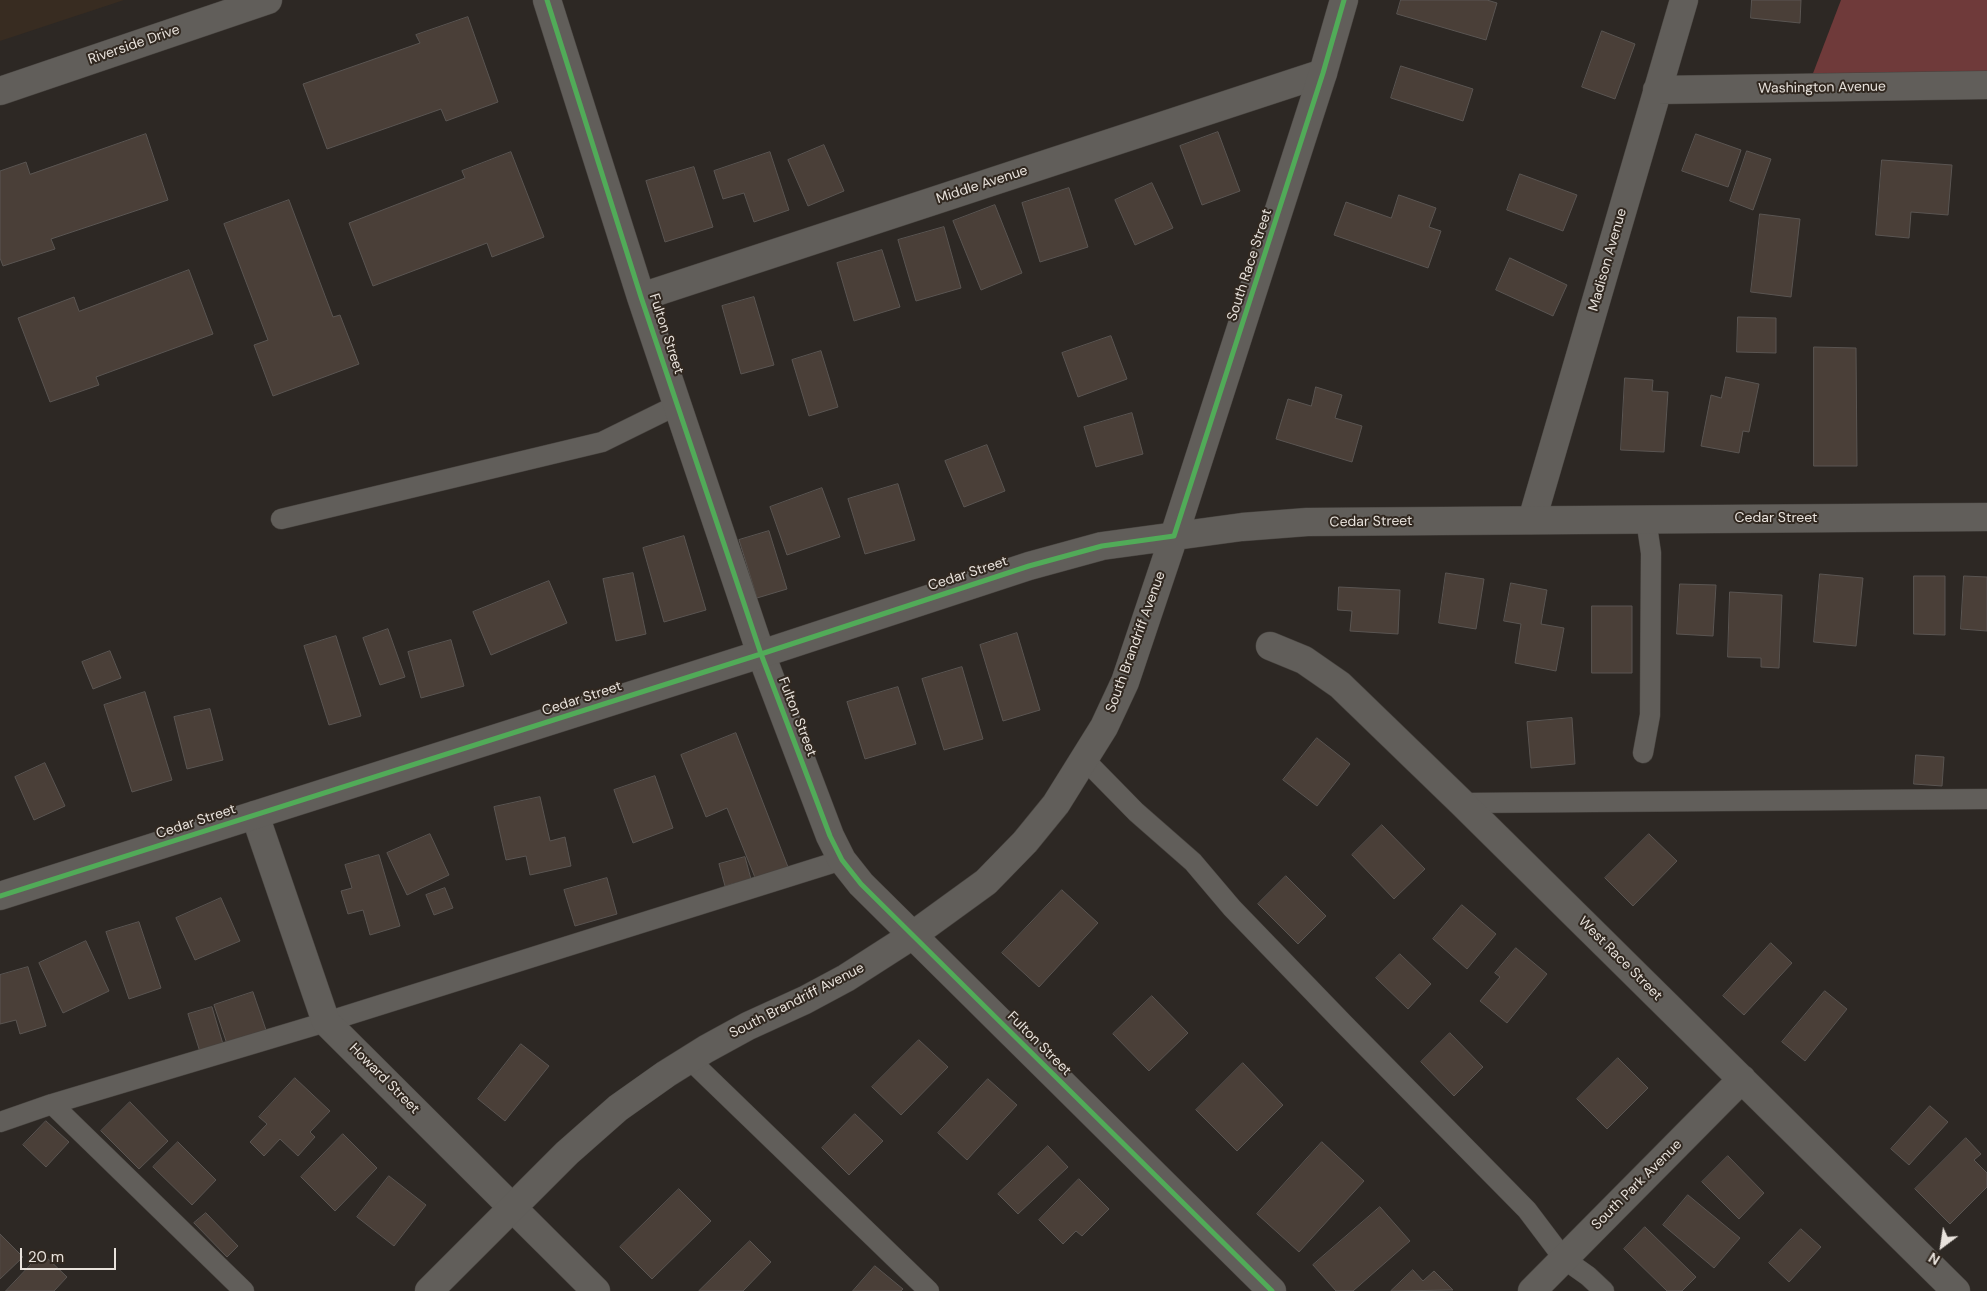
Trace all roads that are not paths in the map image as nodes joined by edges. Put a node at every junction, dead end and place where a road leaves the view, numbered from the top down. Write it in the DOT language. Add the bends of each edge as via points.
graph roads {
  1 [pos="268,0"];
  2 [pos="548,0"];
  3 [pos="1344,0"];
  4 [pos="1684,0"];
  5 [pos="1323,72"];
  6 [pos="1987,85"];
  7 [pos="1658,90"];
  8 [pos="0,91"];
  9 [pos="641,297"];
  10 [pos="677,405"];
  11 [pos="1987,517"];
  12 [pos="281,519"];
  13 [pos="1646,519"];
  14 [pos="1532,520"];
  15 [pos="1174,536"];
  16 [pos="1270,646"];
  17 [pos="761,654"];
  18 [pos="1643,753"];
  19 [pos="1084,759"];
  20 [pos="1987,799"];
  21 [pos="1462,803"];
  22 [pos="255,815"];
  23 [pos="842,860"];
  24 [pos="0,896"];
  25 [pos="913,935"];
  26 [pos="326,1022"];
  27 [pos="689,1059"];
  28 [pos="1742,1079"];
  29 [pos="52,1104"];
  30 [pos="0,1122"];
  31 [pos="513,1207"];
  32 [pos="1564,1259"];
  33 [pos="244,1291"];
  34 [pos="429,1291"];
  35 [pos="596,1291"];
  36 [pos="928,1291"];
  37 [pos="1272,1291"];
  38 [pos="1532,1291"];
  39 [pos="1604,1291"];
  40 [pos="1956,1291"];
  1 -- 8 [label="street, Riverside Drive"];
  2 -- 9 [label="street, Fulton Street"];
  3 -- 5 [label="street, South Race Street"];
  4 -- 7 [label="street, Madison Avenue"];
  5 -- 9 [label="street, Middle Avenue"];
  5 -- 15 [label="street, South Race Street"];
  6 -- 7 [label="street, Washington Avenue"];
  7 -- 14 [label="street, Madison Avenue"];
  9 -- 10 [label="street, Fulton Street"];
  10 -- 12 [label="lane" via="602,442"];
  10 -- 17 [label="street, Fulton Street"];
  11 -- 13 [label="street, Cedar Street"];
  13 -- 14 [label="street, Cedar Street"];
  13 -- 18 [label="lane" via="1651,554 1650,715"];
  14 -- 15 [label="street, Cedar Street" via="1307,522"];
  15 -- 17 [label="street, Cedar Street" via="1102,546 1030,566"];
  15 -- 19 [label="street, South Brandriff Avenue" via="1124,682 1104,727"];
  16 -- 21 [label="street, West Race Street" via="1304,660 1340,685"];
  17 -- 22 [label="street, Cedar Street"];
  17 -- 23 [label="street, Fulton Street"];
  19 -- 25 [label="street, South Brandriff Avenue" via="1056,804 1025,842 986,882"];
  19 -- 32 [label="lane" via="1136,812 1193,862 1239,915 1527,1210"];
  20 -- 21 [label="lane"];
  21 -- 28 [label="street, West Race Street"];
  22 -- 24 [label="street, Cedar Street"];
  22 -- 26 [label="street, Howard Street"];
  23 -- 25 [label="street, Fulton Street" via="861,884"];
  23 -- 26 [label="lane"];
  25 -- 27 [label="street, South Brandriff Avenue" via="846,978"];
  25 -- 37 [label="street, Fulton Street"];
  26 -- 29 [label="lane"];
  26 -- 31 [label="street, Howard Street"];
  27 -- 31 [label="street, South Brandriff Avenue" via="618,1108"];
  27 -- 36 [label="lane"];
  28 -- 32 [label="street, South Park Avenue"];
  28 -- 40 [label="street, West Race Street"];
  29 -- 30 [label="lane"];
  29 -- 33 [label="lane"];
  31 -- 34 [label="street, South Brandriff Avenue"];
  31 -- 35 [label="street, Howard Street"];
  32 -- 38 [label="street, South Park Avenue"];
  32 -- 39 [label="lane"];
}
